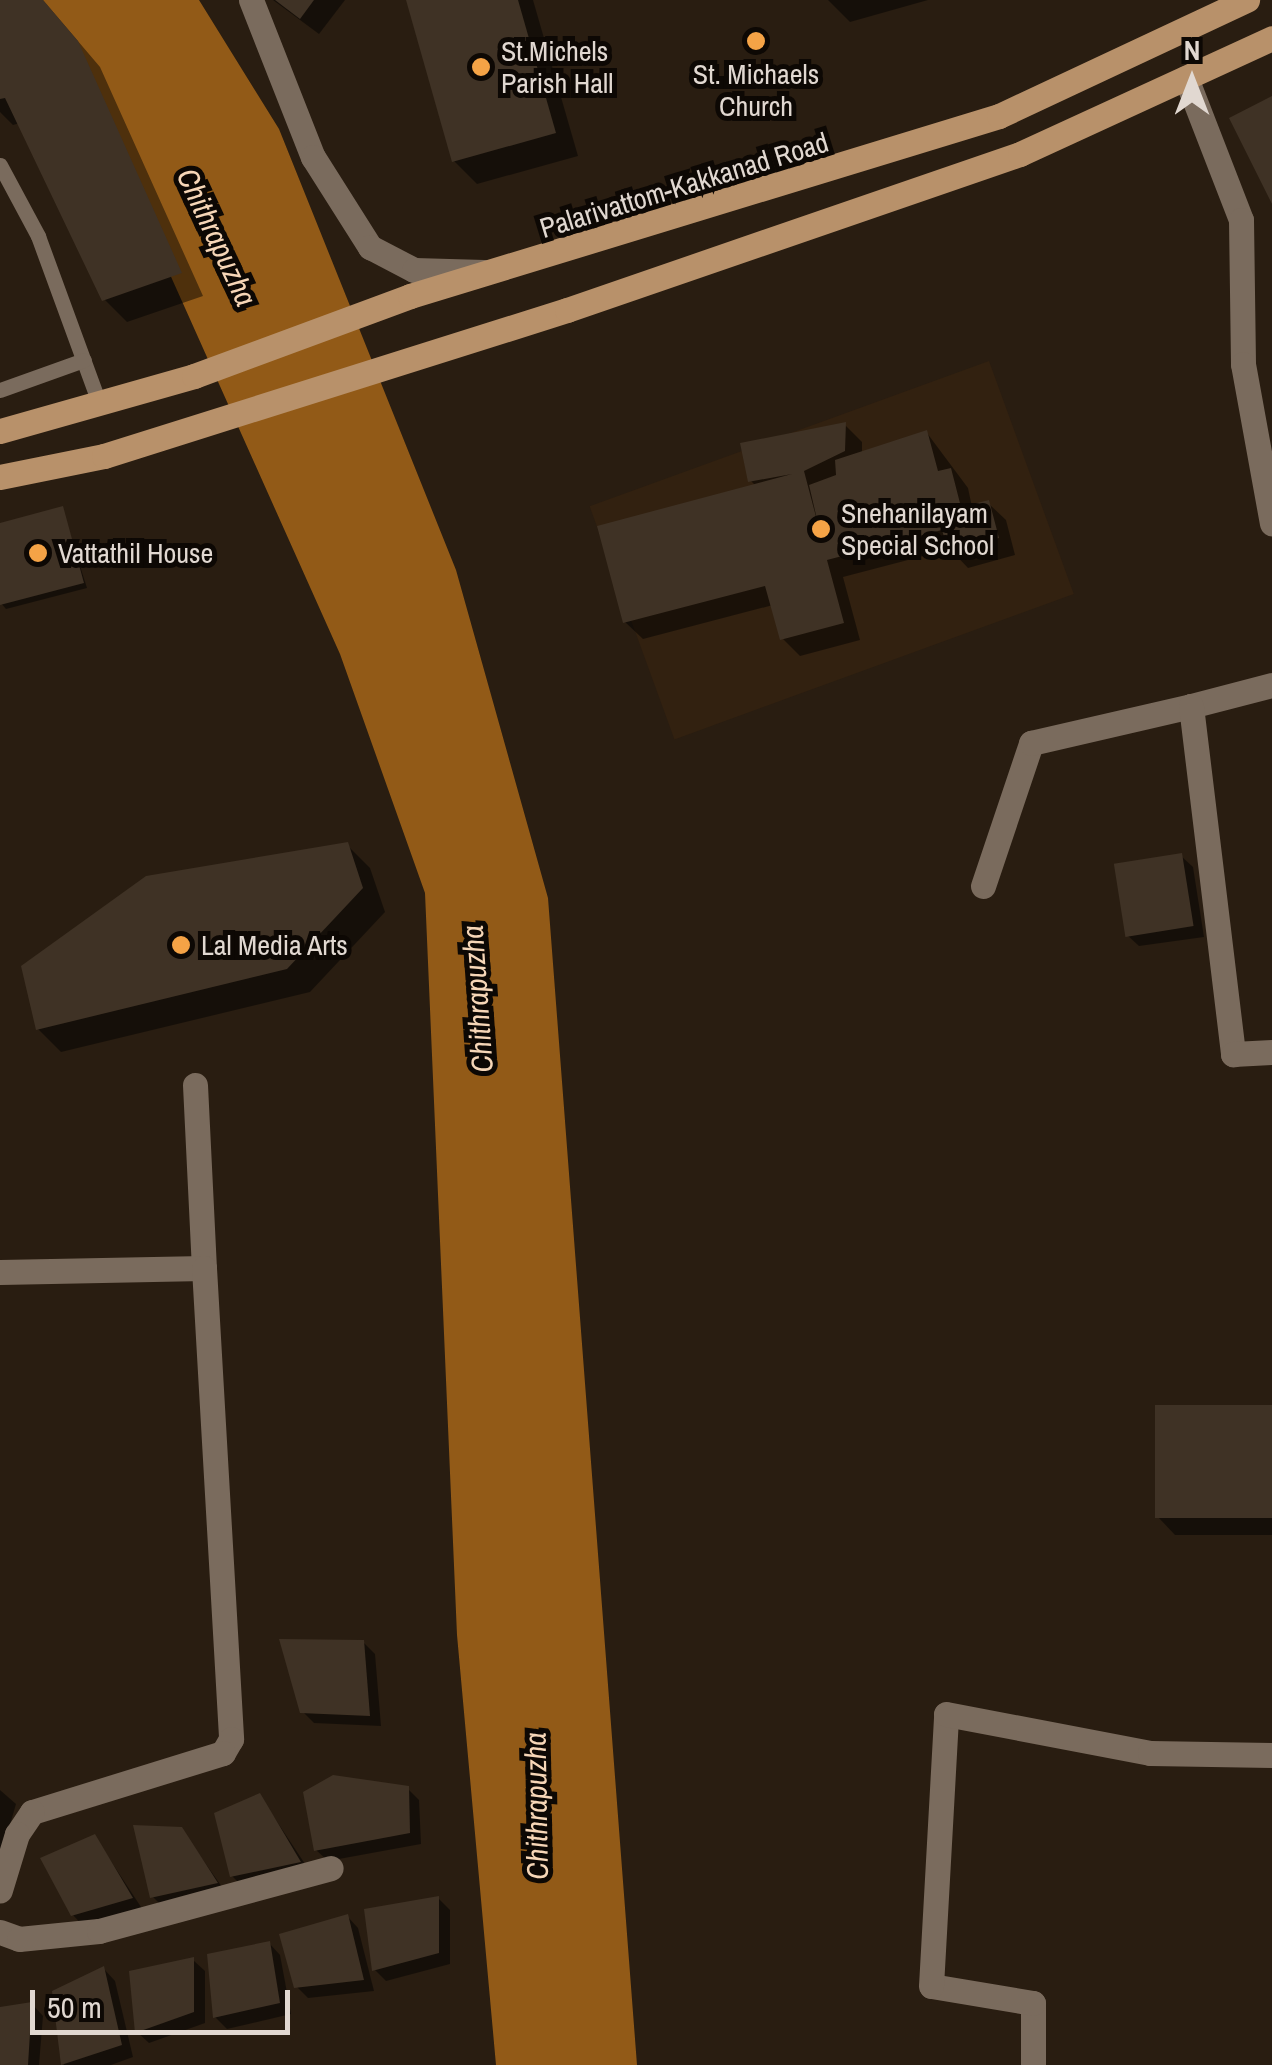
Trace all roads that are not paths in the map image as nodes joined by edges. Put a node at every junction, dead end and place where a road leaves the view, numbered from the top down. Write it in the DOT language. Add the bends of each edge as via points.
graph roads {
  1 [pos="251,0"];
  2 [pos="1247,0"];
  3 [pos="1272,38"];
  4 [pos="1186,78"];
  5 [pos="0,166"];
  6 [pos="503,272"];
  7 [pos="84,360"];
  8 [pos="0,390"];
  9 [pos="99,403"];
  10 [pos="0,431"];
  11 [pos="0,477"];
  12 [pos="1272,523"];
  13 [pos="1272,685"];
  14 [pos="1191,706"];
  15 [pos="983,886"];
  16 [pos="1272,1052"];
  17 [pos="195,1086"];
  18 [pos="204,1268"];
  19 [pos="0,1272"];
  20 [pos="1272,1756"];
  21 [pos="330,1868"];
  22 [pos="0,1890"];
  23 [pos="0,1932"];
  24 [pos="1032,2065"];
  1 -- 6 [label="street" via="313,157 370,247 414,270"];
  2 -- 6 [label="main road, Palarivattom-Kakkanad Road" via="998,116"];
  3 -- 4 [label="main road"];
  4 -- 11 [label="main road" via="1020,154 432,352 104,456"];
  4 -- 12 [label="street" via="1241,220 1242,364"];
  5 -- 7 [label="lane" via="38,236"];
  6 -- 9 [label="main road, Palarivattom-Kakkanad Road" via="410,296 194,376"];
  7 -- 8 [label="lane"];
  7 -- 9 [label="lane"];
  9 -- 10 [label="main road, Palarivattom-Kakkanad Road"];
  13 -- 14 [label="street"];
  14 -- 15 [label="street" via="1031,743"];
  14 -- 16 [label="street" via="1233,1054"];
  17 -- 18 [label="street"];
  18 -- 19 [label="street"];
  18 -- 22 [label="street" via="228,1747 32,1812 17,1834"];
  20 -- 24 [label="street" via="1150,1753 946,1714 931,1986 1033,2003"];
  21 -- 23 [label="street" via="98,1931 19,1939"];
}
